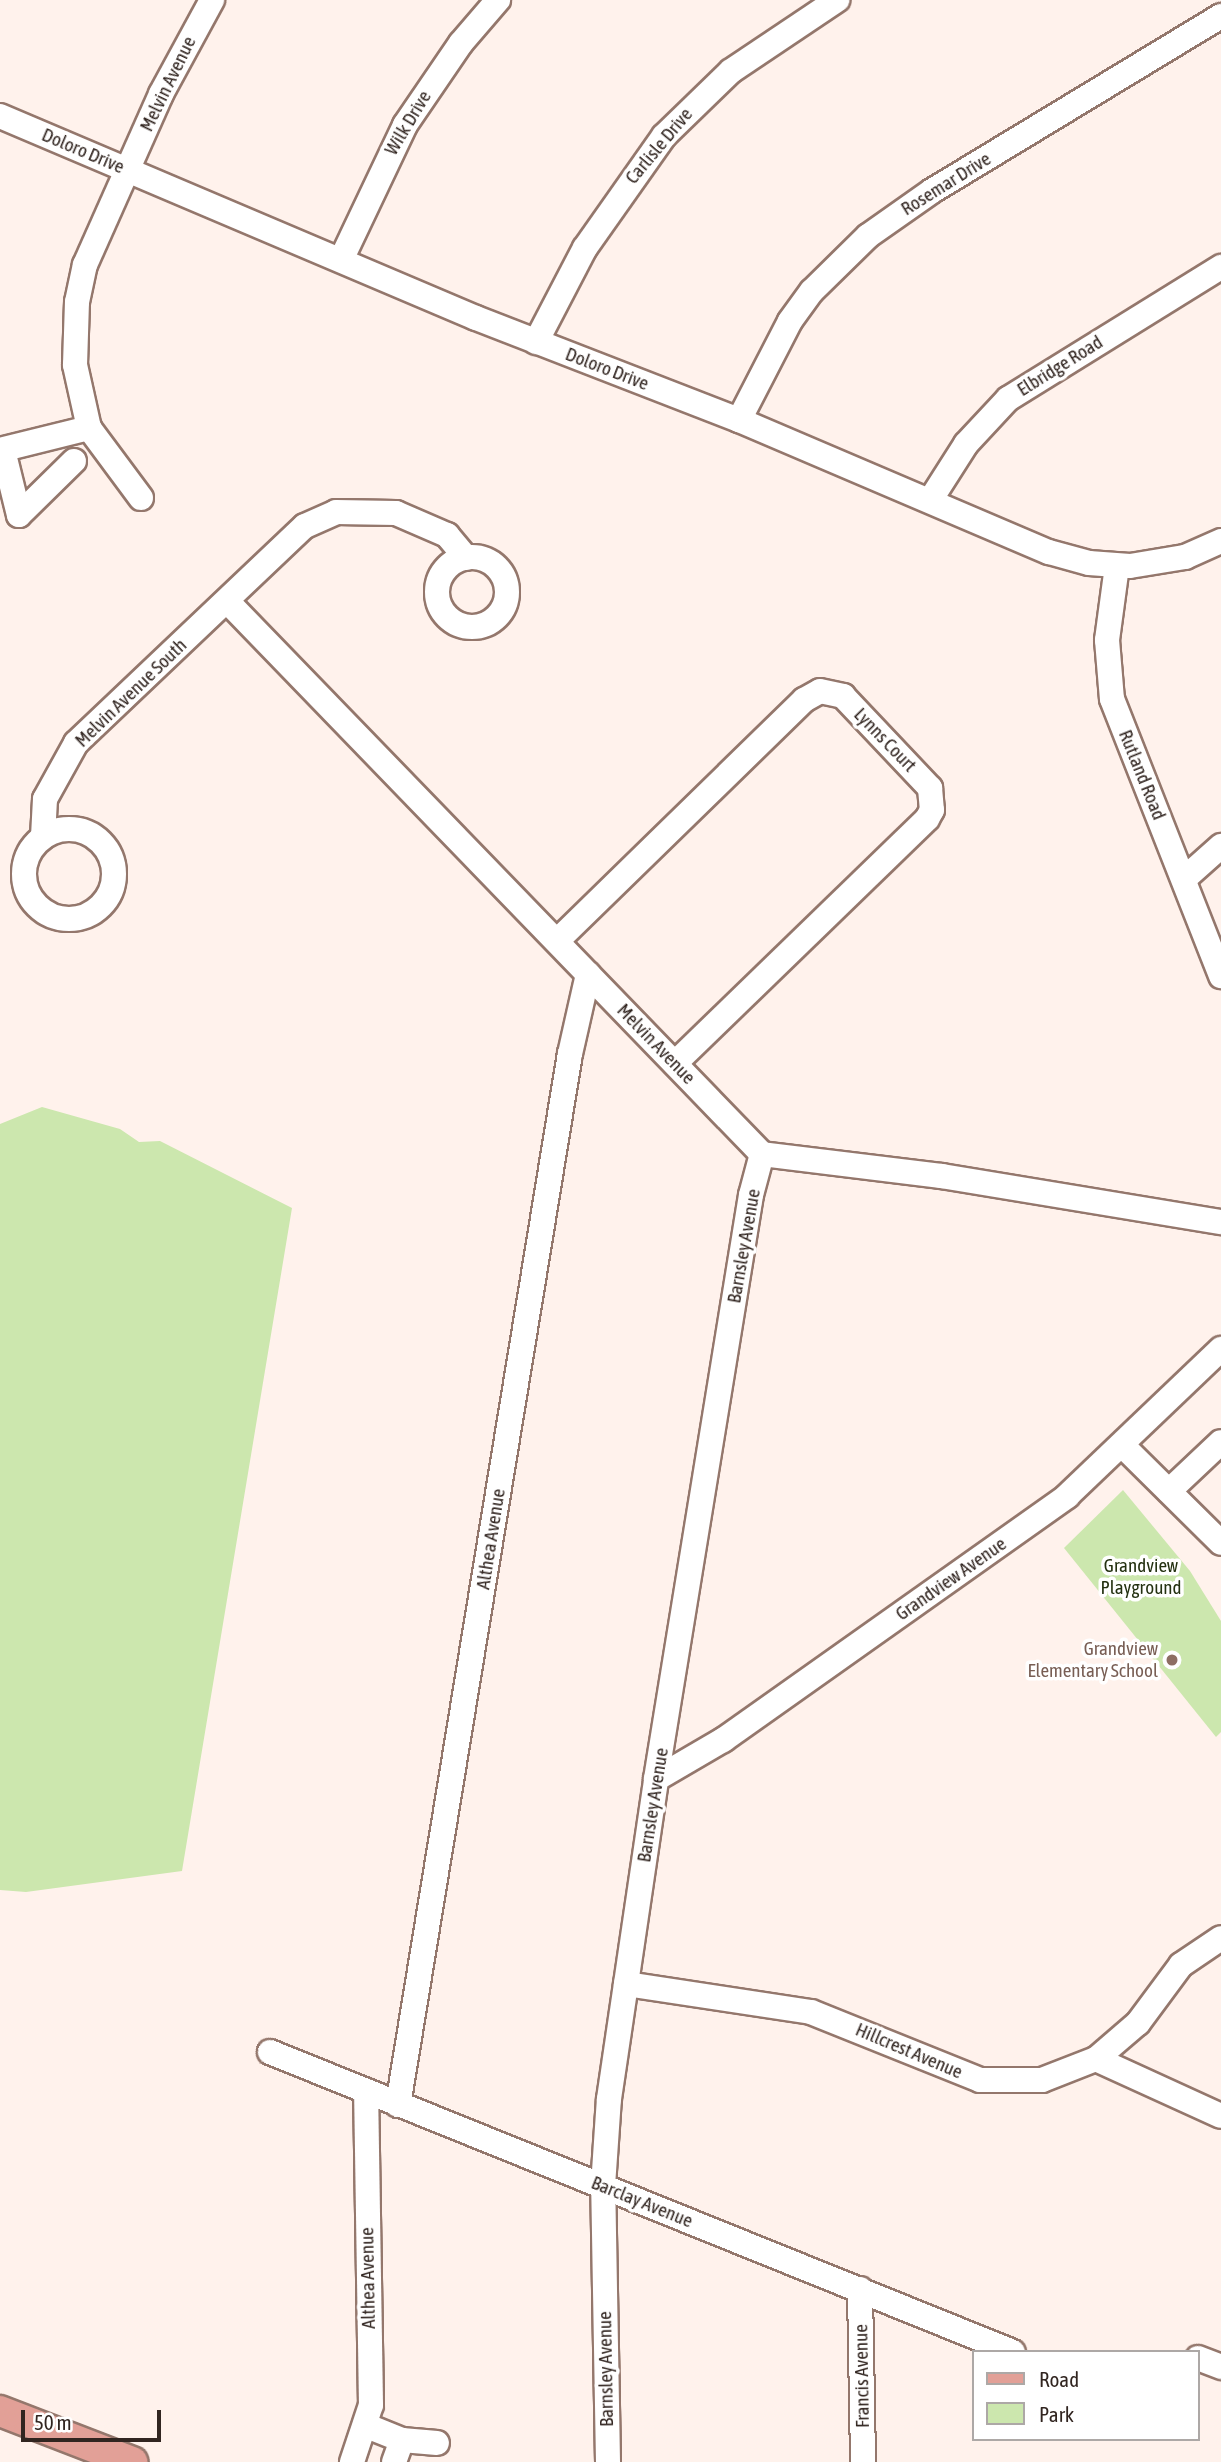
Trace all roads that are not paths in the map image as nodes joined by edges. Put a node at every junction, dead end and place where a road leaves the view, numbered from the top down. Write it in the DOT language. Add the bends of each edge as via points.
graph roads {
  1 [pos="212,0"];
  2 [pos="498,0"];
  3 [pos="837,0"];
  4 [pos="1221,16"];
  5 [pos="0,116"];
  6 [pos="127,170"];
  7 [pos="341,260"];
  8 [pos="1221,267"];
  9 [pos="536,342"];
  10 [pos="739,420"];
  11 [pos="89,428"];
  12 [pos="2,450"];
  13 [pos="74,461"];
  14 [pos="141,498"];
  15 [pos="931,499"];
  16 [pos="1221,541"];
  17 [pos="466,558"];
  18 [pos="1117,566"];
  19 [pos="228,601"];
  20 [pos="43,836"];
  21 [pos="1221,846"];
  22 [pos="1184,879"];
  23 [pos="557,941"];
  24 [pos="589,974"];
  25 [pos="1221,976"];
  26 [pos="675,1063"];
  27 [pos="761,1154"];
  28 [pos="1221,1222"];
  29 [pos="1221,1349"];
  30 [pos="1221,1442"];
  31 [pos="1122,1445"];
  32 [pos="1169,1491"];
  33 [pos="1221,1543"];
  34 [pos="656,1779"];
  35 [pos="1221,1938"];
  36 [pos="626,1983"];
  37 [pos="270,2052"];
  38 [pos="1096,2059"];
  39 [pos="366,2091"];
  40 [pos="398,2105"];
  41 [pos="1221,2116"];
  42 [pos="603,2186"];
  43 [pos="860,2289"];
  44 [pos="1008,2350"];
  45 [pos="1200,2359"];
  46 [pos="1221,2367"];
  47 [pos="0,2411"];
  48 [pos="367,2426"];
  49 [pos="437,2443"];
  50 [pos="398,2451"];
  51 [pos="132,2462"];
  52 [pos="352,2462"];
  53 [pos="608,2462"];
  54 [pos="863,2462"];
  1 -- 6 [label="street, Melvin Avenue" via="161,94"];
  2 -- 7 [label="street, Wilk Drive" via="461,43 405,125"];
  3 -- 9 [label="street, Carlisle Drive" via="731,71 664,136 585,248"];
  4 -- 10 [label="street, Rosemar Drive" via="932,191 868,236 812,291 790,321"];
  5 -- 6 [label="street, Doloro Drive"];
  6 -- 7 [label="street, Doloro Drive"];
  6 -- 11 [label="street" via="85,265 77,302 75,365"];
  7 -- 9 [label="street, Doloro Drive"];
  8 -- 15 [label="street, Elbridge Road" via="1008,399 966,444"];
  9 -- 10 [label="street, Doloro Drive"];
  10 -- 15 [label="street, Doloro Drive"];
  11 -- 12 [label="street"];
  11 -- 14 [label="street"];
  12 -- 13 [label="street" via="19,516"];
  15 -- 18 [label="street, Doloro Drive" via="1049,552"];
  16 -- 18 [label="street, Doloro Drive" via="1185,557"];
  17 -- 19 [label="street, Melvin Avenue South" via="447,535 396,513 336,512 305,526"];
  18 -- 22 [label="street, Rutland Road" via="1107,640 1112,699"];
  19 -- 20 [label="street, Melvin Avenue South" via="76,743 45,799"];
  19 -- 23 [label="street, Melvin Avenue"];
  21 -- 22 [label="street"];
  22 -- 25 [label="street, Rutland Road"];
  23 -- 24 [label="street, Melvin Avenue"];
  23 -- 26 [label="street, Lynns Court" via="804,700 820,691 843,696 930,788 932,810"];
  24 -- 26 [label="street, Melvin Avenue"];
  24 -- 40 [label="street, Althea Avenue" via="567,1068"];
  26 -- 27 [label="street, Melvin Avenue"];
  27 -- 28 [label="street" via="942,1176"];
  27 -- 34 [label="street, Barnsley Avenue"];
  29 -- 31 [label="street, Grandview Avenue"];
  30 -- 32 [label="street"];
  31 -- 32 [label="street"];
  31 -- 34 [label="street, Grandview Avenue" via="1067,1496 1016,1533 723,1740"];
  32 -- 33 [label="street"];
  34 -- 36 [label="street, Barnsley Avenue"];
  35 -- 38 [label="street, Hillcrest Avenue" via="1181,1965 1138,2023"];
  36 -- 38 [label="street, Hillcrest Avenue" via="811,2012 980,2080 1042,2080"];
  36 -- 42 [label="street, Barnsley Avenue" via="609,2099"];
  37 -- 39 [label="street, Barclay Avenue"];
  38 -- 41 [label="street"];
  39 -- 40 [label="street, Barclay Avenue"];
  39 -- 48 [label="street, Althea Avenue"];
  40 -- 42 [label="street, Barclay Avenue"];
  42 -- 43 [label="street, Barclay Avenue"];
  42 -- 53 [label="street, Barnsley Avenue"];
  43 -- 44 [label="street, Barclay Avenue"];
  43 -- 54 [label="street, Francis Avenue"];
  45 -- 46 [label="street"];
  47 -- 51 [label="main road"];
  48 -- 50 [label="street"];
  48 -- 52 [label="street, Althea Avenue"];
  49 -- 50 [label="street"];
}
